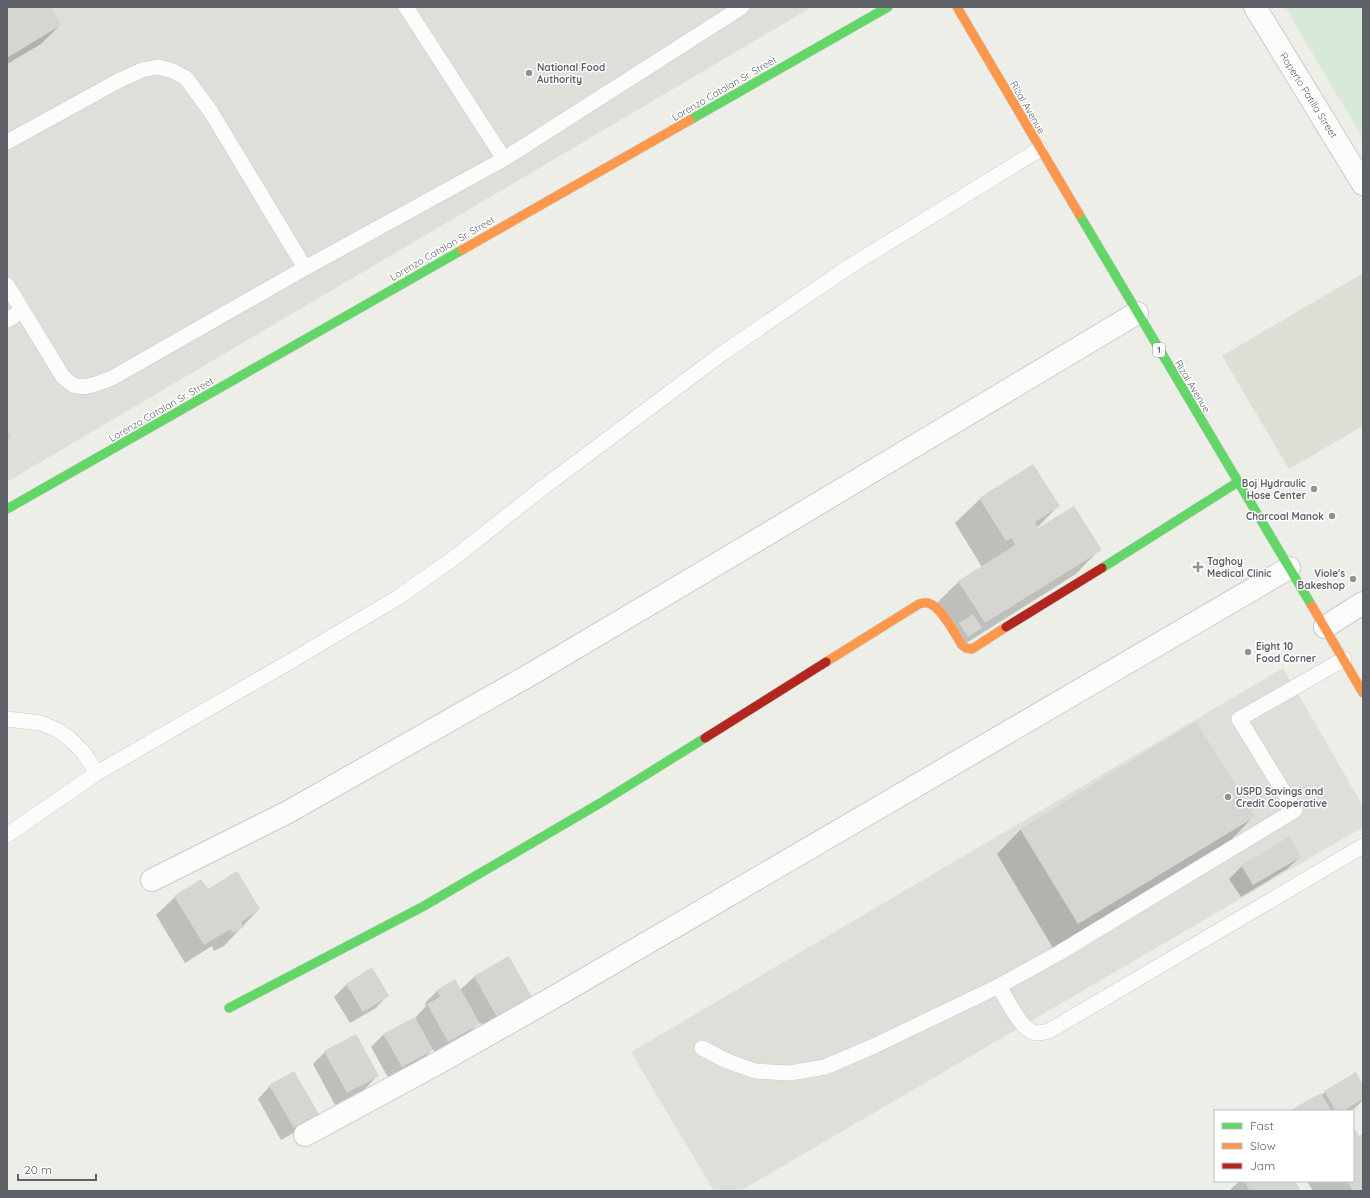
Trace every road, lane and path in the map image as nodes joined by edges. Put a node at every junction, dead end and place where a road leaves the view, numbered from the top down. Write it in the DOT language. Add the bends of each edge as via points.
graph roads {
  1 [pos="406,7"];
  2 [pos="742,7"];
  3 [pos="888,7"];
  4 [pos="957,7"];
  5 [pos="1255,7"];
  6 [pos="7,142"];
  7 [pos="1040,149"];
  8 [pos="504,159"];
  9 [pos="1363,184"];
  10 [pos="305,268"];
  11 [pos="7,284"];
  12 [pos="22,311"];
  13 [pos="1137,313"];
  14 [pos="7,320"];
  15 [pos="1238,482"];
  16 [pos="7,509"];
  17 [pos="1289,568"];
  18 [pos="1363,603"];
  19 [pos="1325,628"];
  20 [pos="1344,659"];
  21 [pos="1363,693"];
  22 [pos="7,719"];
  23 [pos="96,773"];
  24 [pos="7,835"];
  25 [pos="1363,846"];
  26 [pos="152,880"];
  27 [pos="999,986"];
  28 [pos="228,1008"];
  29 [pos="702,1048"];
  30 [pos="305,1135"];
  1 -- 8 [label="lane"];
  2 -- 8 [label="lane"];
  3 -- 16 [label="street, Lorenzo Catalan Sr. Street"];
  4 -- 7 [label="street, Rizal Avenue / 1"];
  5 -- 9 [label="street, Roperto Patilla Street"];
  6 -- 10 [label="lane" via="142,70 158,67 173,71 186,78 211,112"];
  7 -- 13 [label="street, Rizal Avenue / 1"];
  7 -- 23 [label="lane" via="847,268 726,351 545,486 454,558 397,598"];
  8 -- 10 [label="lane"];
  10 -- 12 [label="lane" via="112,378 83,387 72,385 63,377"];
  11 -- 12 [label="lane"];
  12 -- 14 [label="lane"];
  13 -- 15 [label="street, Rizal Avenue / 1"];
  13 -- 26 [label="street" via="533,673 288,812"];
  15 -- 17 [label="street, Rizal Avenue / 1"];
  15 -- 28 [label="street" via="972,648 962,645 933,604 919,604 514,854 417,910"];
  17 -- 19 [label="street, Rizal Avenue / 1"];
  17 -- 30 [label="street" via="556,996"];
  18 -- 19 [label="street"];
  19 -- 20 [label="street, Rizal Avenue / 1"];
  20 -- 21 [label="street, Rizal Avenue / 1"];
  20 -- 27 [label="lane" via="1240,719 1295,810"];
  22 -- 23 [label="lane" via="41,723 57,730 83,752"];
  23 -- 24 [label="lane"];
  25 -- 27 [label="lane" via="1049,1031 1034,1032 1027,1029"];
  27 -- 29 [label="lane" via="825,1067 790,1073 755,1070 727,1061"];
}
